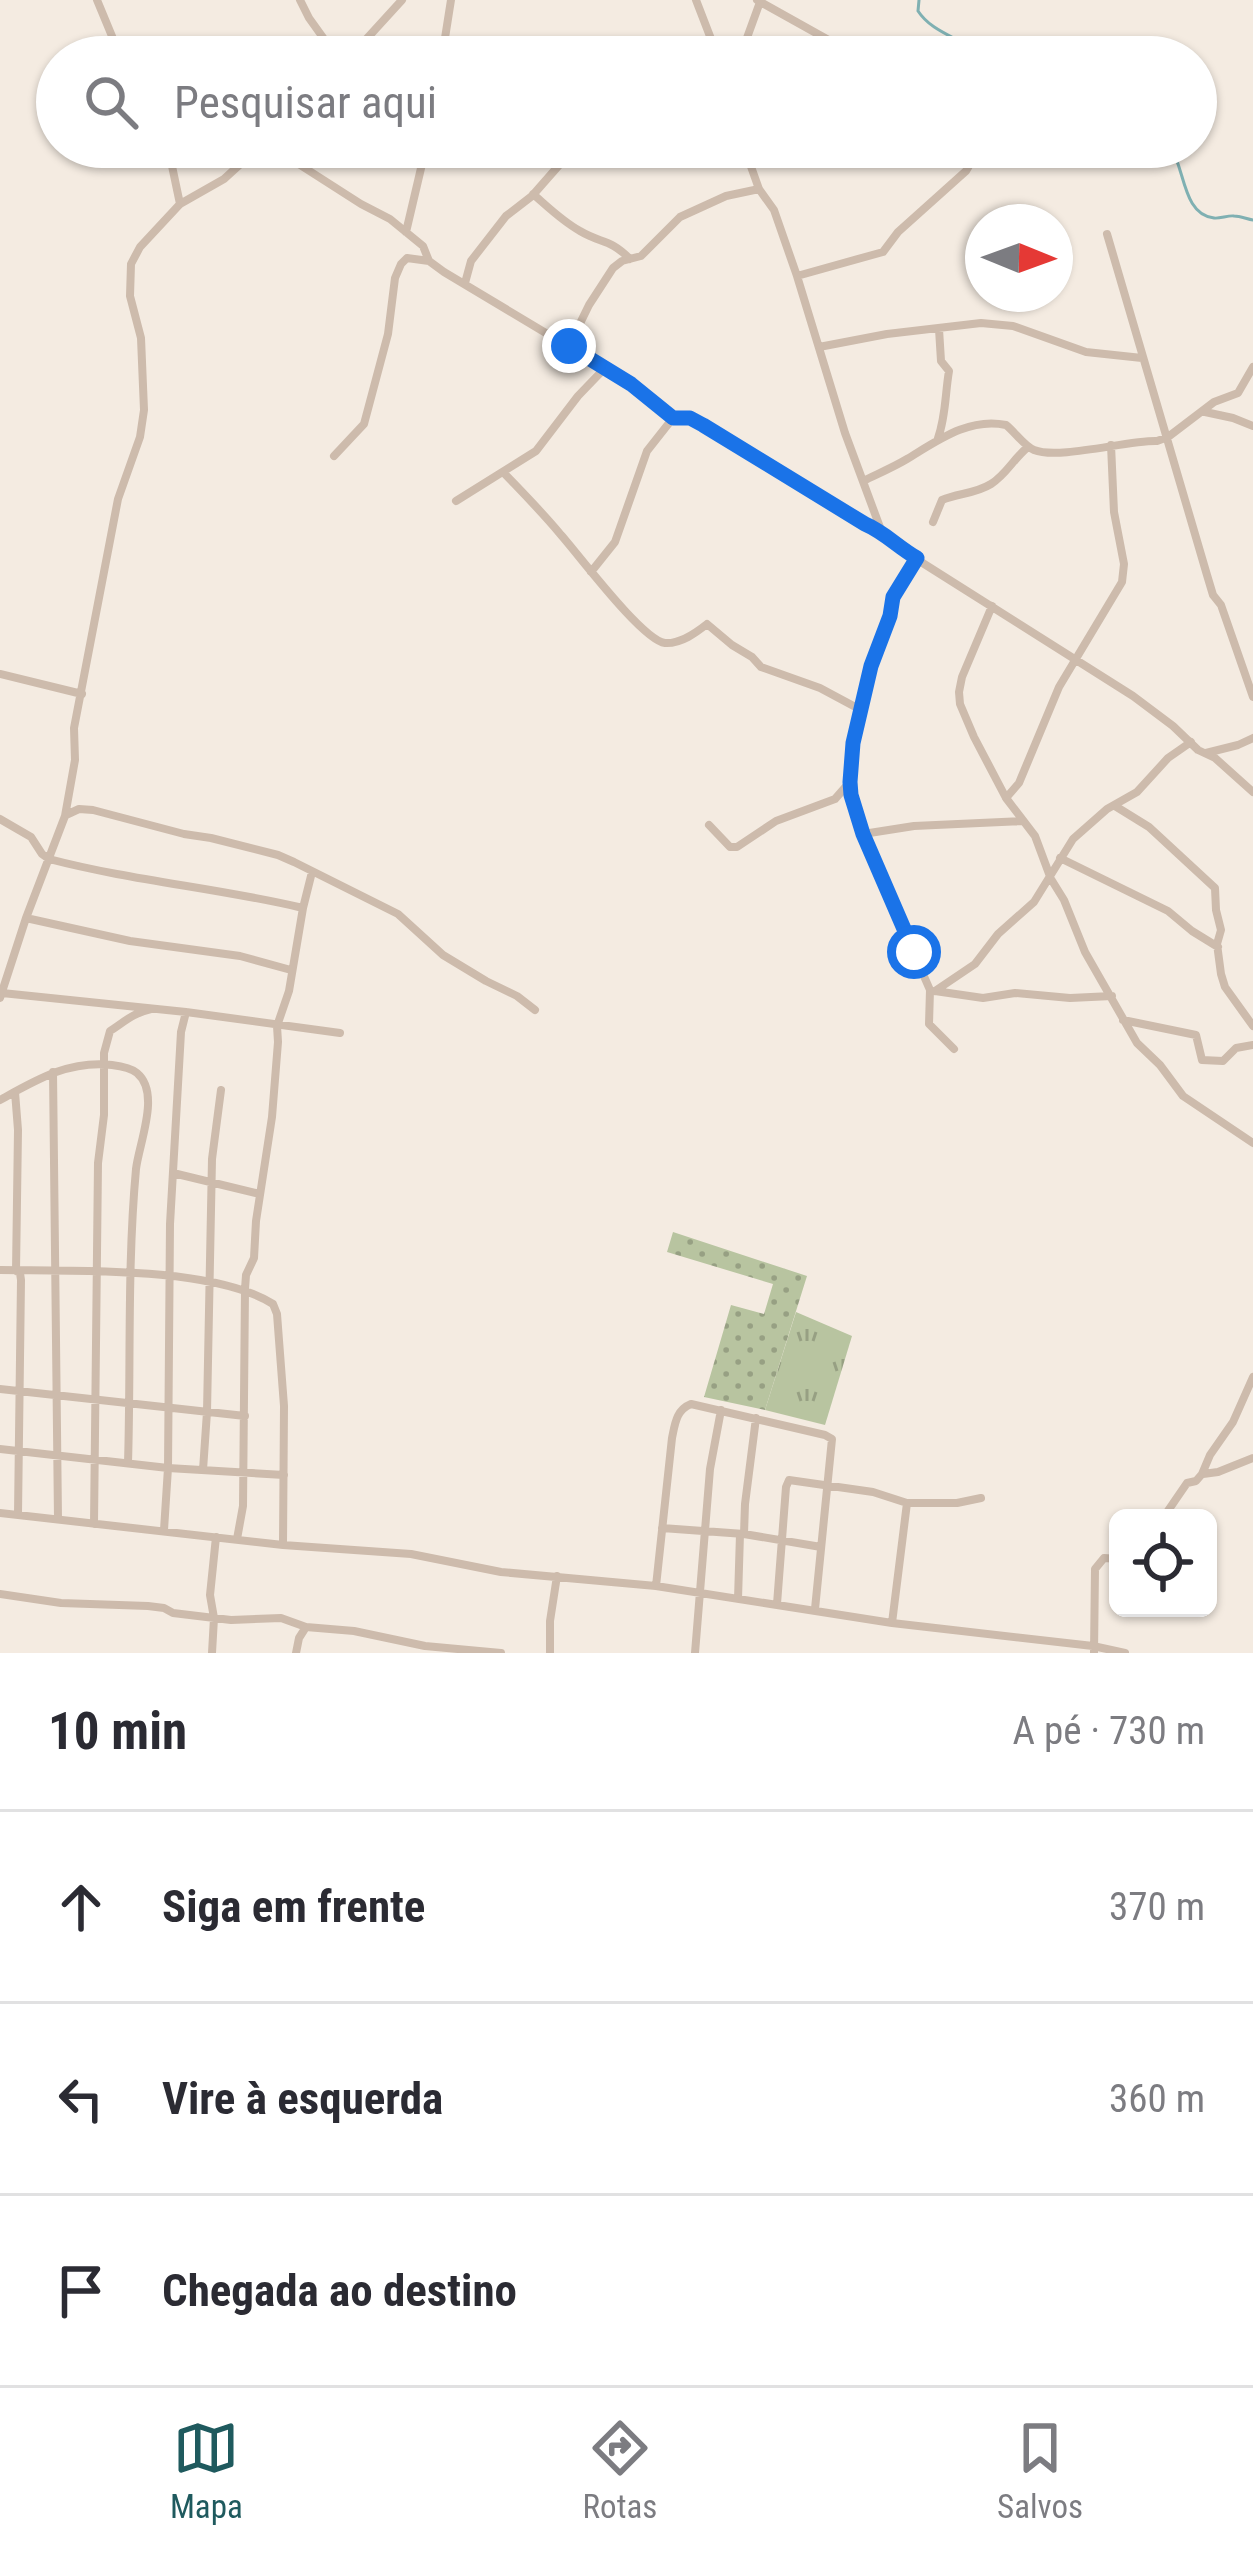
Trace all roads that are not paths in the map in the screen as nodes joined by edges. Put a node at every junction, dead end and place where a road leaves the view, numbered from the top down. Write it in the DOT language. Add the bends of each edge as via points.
graph roads {
  1 [pos="98,0"];
  2 [pos="300,0"];
  3 [pos="402,0"];
  4 [pos="451,0"];
  5 [pos="696,0"];
  6 [pos="758,1"];
  7 [pos="112,36"];
  8 [pos="322,36"];
  9 [pos="369,36"];
  10 [pos="445,36"];
  11 [pos="710,36"];
  12 [pos="747,36"];
  13 [pos="821,36"];
  14 [pos="172,168"];
  15 [pos="236,168"];
  16 [pos="305,168"];
  17 [pos="421,168"];
  18 [pos="556,168"];
  19 [pos="752,168"];
  20 [pos="968,168"];
  21 [pos="759,189"];
  22 [pos="533,194"];
  23 [pos="180,204"];
  24 [pos="406,233"];
  25 [pos="1107,235"];
  26 [pos="631,259"];
  27 [pos="430,260"];
  28 [pos="471,261"];
  29 [pos="444,272"];
  30 [pos="797,276"];
  31 [pos="465,283"];
  32 [pos="939,329"];
  33 [pos="569,346"];
  34 [pos="819,347"];
  35 [pos="1142,358"];
  36 [pos="1253,367"];
  37 [pos="604,369"];
  38 [pos="1203,411"];
  39 [pos="673,418"];
  40 [pos="1253,427"];
  41 [pos="1168,436"];
  42 [pos="938,440"];
  43 [pos="1112,446"];
  44 [pos="1028,447"];
  45 [pos="334,456"];
  46 [pos="503,472"];
  47 [pos="863,481"];
  48 [pos="456,501"];
  49 [pos="933,522"];
  50 [pos="881,531"];
  51 [pos="917,558"];
  52 [pos="591,572"];
  53 [pos="992,607"];
  54 [pos="1076,659"];
  55 [pos="0,674"];
  56 [pos="82,694"];
  57 [pos="1253,697"];
  58 [pos="861,710"];
  59 [pos="1253,738"];
  60 [pos="1190,742"];
  61 [pos="1204,753"];
  62 [pos="850,782"];
  63 [pos="1253,792"];
  64 [pos="1006,798"];
  65 [pos="1115,806"];
  66 [pos="65,816"];
  67 [pos="0,819"];
  68 [pos="1023,820"];
  69 [pos="709,825"];
  70 [pos="863,834"];
  71 [pos="1060,858"];
  72 [pos="50,859"];
  73 [pos="312,872"];
  74 [pos="1051,879"];
  75 [pos="302,908"];
  76 [pos="26,918"];
  77 [pos="1218,947"];
  78 [pos="291,970"];
  79 [pos="932,991"];
  80 [pos="1,996"];
  81 [pos="1112,996"];
  82 [pos="151,1009"];
  83 [pos="536,1010"];
  84 [pos="186,1012"];
  85 [pos="1123,1020"];
  86 [pos="277,1026"];
  87 [pos="1253,1026"];
  88 [pos="340,1034"];
  89 [pos="1253,1045"];
  90 [pos="954,1049"];
  91 [pos="105,1065"];
  92 [pos="53,1072"];
  93 [pos="220,1090"];
  94 [pos="15,1092"];
  95 [pos="0,1100"];
  96 [pos="1253,1143"];
  97 [pos="172,1173"];
  98 [pos="211,1181"];
  99 [pos="260,1194"];
  100 [pos="0,1270"];
  101 [pos="16,1270"];
  102 [pos="54,1271"];
  103 [pos="97,1273"];
  104 [pos="131,1274"];
  105 [pos="170,1276"];
  106 [pos="208,1283"];
  107 [pos="244,1289"];
  108 [pos="1253,1377"];
  109 [pos="0,1389"];
  110 [pos="1248,1390"];
  111 [pos="20,1392"];
  112 [pos="58,1393"];
  113 [pos="96,1398"];
  114 [pos="1253,1400"];
  115 [pos="129,1401"];
  116 [pos="169,1407"];
  117 [pos="721,1410"];
  118 [pos="207,1412"];
  119 [pos="245,1416"];
  120 [pos="756,1418"];
  121 [pos="0,1449"];
  122 [pos="19,1450"];
  123 [pos="58,1455"];
  124 [pos="94,1458"];
  125 [pos="1253,1458"];
  126 [pos="128,1463"];
  127 [pos="168,1468"];
  128 [pos="202,1470"];
  129 [pos="244,1474"];
  130 [pos="1202,1474"];
  131 [pos="284,1475"];
  132 [pos="829,1485"];
  133 [pos="981,1498"];
  134 [pos="907,1503"];
  135 [pos="1169,1509"];
  136 [pos="0,1514"];
  137 [pos="18,1515"];
  138 [pos="58,1519"];
  139 [pos="94,1524"];
  140 [pos="662,1528"];
  141 [pos="164,1530"];
  142 [pos="705,1531"];
  143 [pos="742,1534"];
  144 [pos="216,1537"];
  145 [pos="237,1539"];
  146 [pos="782,1539"];
  147 [pos="283,1545"];
  148 [pos="820,1547"];
  149 [pos="1109,1558"];
  150 [pos="557,1576"];
  151 [pos="656,1586"];
  152 [pos="700,1592"];
  153 [pos="0,1594"];
  154 [pos="738,1599"];
  155 [pos="777,1604"];
  156 [pos="815,1610"];
  157 [pos="214,1618"];
  158 [pos="892,1622"];
  159 [pos="306,1627"];
  160 [pos="1094,1649"];
  161 [pos="212,1653"];
  162 [pos="296,1653"];
  163 [pos="501,1653"];
  164 [pos="550,1653"];
  165 [pos="695,1653"];
  166 [pos="1125,1653"];
  1 -- 7 [label="street"];
  2 -- 8 [label="street"];
  3 -- 9 [label="street"];
  4 -- 10 [label="street"];
  5 -- 11 [label="street"];
  6 -- 12 [label="street"];
  6 -- 13 [label="street"];
  14 -- 23 [label="street"];
  15 -- 23 [label="street"];
  16 -- 24 [label="street"];
  17 -- 24 [label="street"];
  18 -- 22 [label="street"];
  19 -- 21 [label="street"];
  20 -- 30 [label="street" via="883,252"];
  21 -- 26 [label="street" via="680,218"];
  21 -- 30 [label="street"];
  22 -- 26 [label="street"];
  22 -- 28 [label="street"];
  23 -- 56 [label="street" via="131,264 144,410 118,499"];
  24 -- 27 [label="street"];
  25 -- 35 [label="street"];
  26 -- 33 [label="street" via="599,286"];
  27 -- 29 [label="street"];
  27 -- 45 [label="street" via="401,264 364,424"];
  28 -- 29 [label="street"];
  28 -- 31 [label="street"];
  29 -- 31 [label="street"];
  30 -- 34 [label="street"];
  31 -- 33 [label="street"];
  32 -- 34 [label="street"];
  32 -- 35 [label="street" via="1013,326 1086,352"];
  32 -- 42 [label="street" via="949,371"];
  33 -- 37 [label="street"];
  34 -- 47 [label="street"];
  35 -- 41 [label="street"];
  36 -- 38 [label="street" via="1238,393"];
  37 -- 39 [label="street"];
  37 -- 46 [label="street" via="536,451"];
  38 -- 40 [label="street"];
  38 -- 41 [label="street"];
  39 -- 50 [label="street" via="703,425"];
  39 -- 52 [label="street" via="647,452 615,542"];
  41 -- 43 [label="street"];
  41 -- 57 [label="street" via="1213,595"];
  42 -- 44 [label="street" via="1002,423"];
  42 -- 47 [label="street"];
  43 -- 44 [label="street"];
  43 -- 54 [label="street" via="1124,575"];
  44 -- 49 [label="street" via="990,485 941,500"];
  46 -- 48 [label="street"];
  46 -- 52 [label="street"];
  47 -- 50 [label="street"];
  50 -- 51 [label="street"];
  51 -- 53 [label="street"];
  51 -- 58 [label="street" via="893,597"];
  52 -- 58 [label="street" via="660,641 694,635 706,624 761,667"];
  53 -- 54 [label="street"];
  53 -- 64 [label="street" via="962,677 960,704"];
  54 -- 60 [label="street"];
  54 -- 64 [label="street"];
  55 -- 56 [label="street"];
  56 -- 66 [label="street"];
  58 -- 62 [label="street"];
  59 -- 61 [label="street"];
  60 -- 61 [label="street"];
  60 -- 65 [label="street"];
  61 -- 63 [label="street"];
  62 -- 69 [label="street" via="835,799 776,820 737,847"];
  62 -- 70 [label="street"];
  64 -- 68 [label="street"];
  65 -- 71 [label="street"];
  65 -- 77 [label="street" via="1214,888"];
  66 -- 72 [label="street"];
  66 -- 73 [label="street" via="79,809 113,815 278,855"];
  67 -- 72 [label="street"];
  68 -- 70 [label="street"];
  68 -- 74 [label="street"];
  70 -- 79 [label="street"];
  71 -- 74 [label="street"];
  71 -- 77 [label="street" via="1168,911"];
  72 -- 75 [label="street"];
  72 -- 76 [label="street"];
  73 -- 75 [label="street"];
  73 -- 83 [label="street" via="398,914 443,955"];
  74 -- 79 [label="street" via="978,962"];
  74 -- 81 [label="street"];
  75 -- 78 [label="street"];
  76 -- 78 [label="street"];
  76 -- 80 [label="street"];
  77 -- 87 [label="street" via="1225,987"];
  78 -- 86 [label="street"];
  79 -- 81 [label="street"];
  79 -- 90 [label="street" via="929,1024"];
  80 -- 82 [label="street"];
  81 -- 85 [label="street"];
  82 -- 84 [label="street"];
  82 -- 91 [label="street" via="110,1031"];
  84 -- 86 [label="street"];
  84 -- 97 [label="street"];
  85 -- 89 [label="street" via="1195,1035 1202,1060"];
  85 -- 96 [label="street" via="1183,1096"];
  86 -- 88 [label="street"];
  86 -- 99 [label="street"];
  91 -- 92 [label="street"];
  91 -- 103 [label="street"];
  91 -- 104 [label="street" via="136,1071 146,1082"];
  92 -- 94 [label="street"];
  92 -- 102 [label="street"];
  93 -- 98 [label="street"];
  94 -- 95 [label="street"];
  94 -- 101 [label="street"];
  97 -- 98 [label="street"];
  97 -- 105 [label="street"];
  98 -- 99 [label="street"];
  98 -- 106 [label="street"];
  99 -- 107 [label="street"];
  100 -- 101 [label="street"];
  101 -- 102 [label="street"];
  101 -- 111 [label="street"];
  102 -- 103 [label="street"];
  102 -- 112 [label="street"];
  103 -- 104 [label="street"];
  103 -- 113 [label="street"];
  104 -- 105 [label="street"];
  104 -- 115 [label="street"];
  105 -- 106 [label="street"];
  105 -- 116 [label="street"];
  106 -- 107 [label="street"];
  106 -- 118 [label="street"];
  107 -- 119 [label="street"];
  107 -- 131 [label="street" via="277,1314"];
  108 -- 110 [label="street"];
  109 -- 111 [label="street"];
  110 -- 114 [label="street"];
  110 -- 130 [label="street"];
  111 -- 112 [label="street"];
  111 -- 122 [label="street"];
  112 -- 113 [label="street"];
  112 -- 123 [label="street"];
  113 -- 115 [label="street"];
  113 -- 124 [label="street"];
  115 -- 116 [label="street"];
  115 -- 126 [label="street"];
  116 -- 118 [label="street"];
  116 -- 127 [label="street"];
  117 -- 120 [label="street"];
  117 -- 140 [label="street" via="691,1404 676,1418"];
  117 -- 142 [label="street"];
  118 -- 119 [label="street"];
  118 -- 128 [label="street"];
  119 -- 129 [label="street"];
  120 -- 132 [label="street" via="832,1439"];
  120 -- 143 [label="street"];
  121 -- 122 [label="street"];
  122 -- 123 [label="street"];
  122 -- 137 [label="street"];
  123 -- 124 [label="street"];
  123 -- 138 [label="street"];
  124 -- 126 [label="street"];
  124 -- 139 [label="street"];
  125 -- 130 [label="street"];
  126 -- 127 [label="street"];
  127 -- 128 [label="street"];
  127 -- 141 [label="street"];
  128 -- 129 [label="street"];
  129 -- 131 [label="street"];
  129 -- 145 [label="street"];
  130 -- 135 [label="street"];
  131 -- 147 [label="street"];
  132 -- 134 [label="street"];
  132 -- 146 [label="street" via="789,1480"];
  132 -- 148 [label="street"];
  133 -- 134 [label="street"];
  134 -- 158 [label="street"];
  136 -- 137 [label="street"];
  137 -- 138 [label="street"];
  138 -- 139 [label="street"];
  139 -- 141 [label="street"];
  140 -- 142 [label="street"];
  140 -- 151 [label="street"];
  141 -- 144 [label="street"];
  142 -- 143 [label="street"];
  142 -- 152 [label="street"];
  143 -- 146 [label="street"];
  143 -- 154 [label="street"];
  144 -- 145 [label="street"];
  144 -- 157 [label="street"];
  145 -- 147 [label="street"];
  146 -- 148 [label="street"];
  146 -- 155 [label="street"];
  147 -- 150 [label="street"];
  148 -- 156 [label="street"];
  149 -- 160 [label="street" via="1095,1569"];
  150 -- 151 [label="street"];
  150 -- 164 [label="street"];
  151 -- 152 [label="street"];
  152 -- 154 [label="street"];
  152 -- 165 [label="street"];
  153 -- 157 [label="street"];
  154 -- 155 [label="street"];
  155 -- 156 [label="street"];
  156 -- 158 [label="street"];
  157 -- 159 [label="street" via="281,1618"];
  157 -- 161 [label="street"];
  158 -- 160 [label="street"];
  159 -- 162 [label="street"];
  159 -- 163 [label="street"];
  160 -- 166 [label="street"];
}
